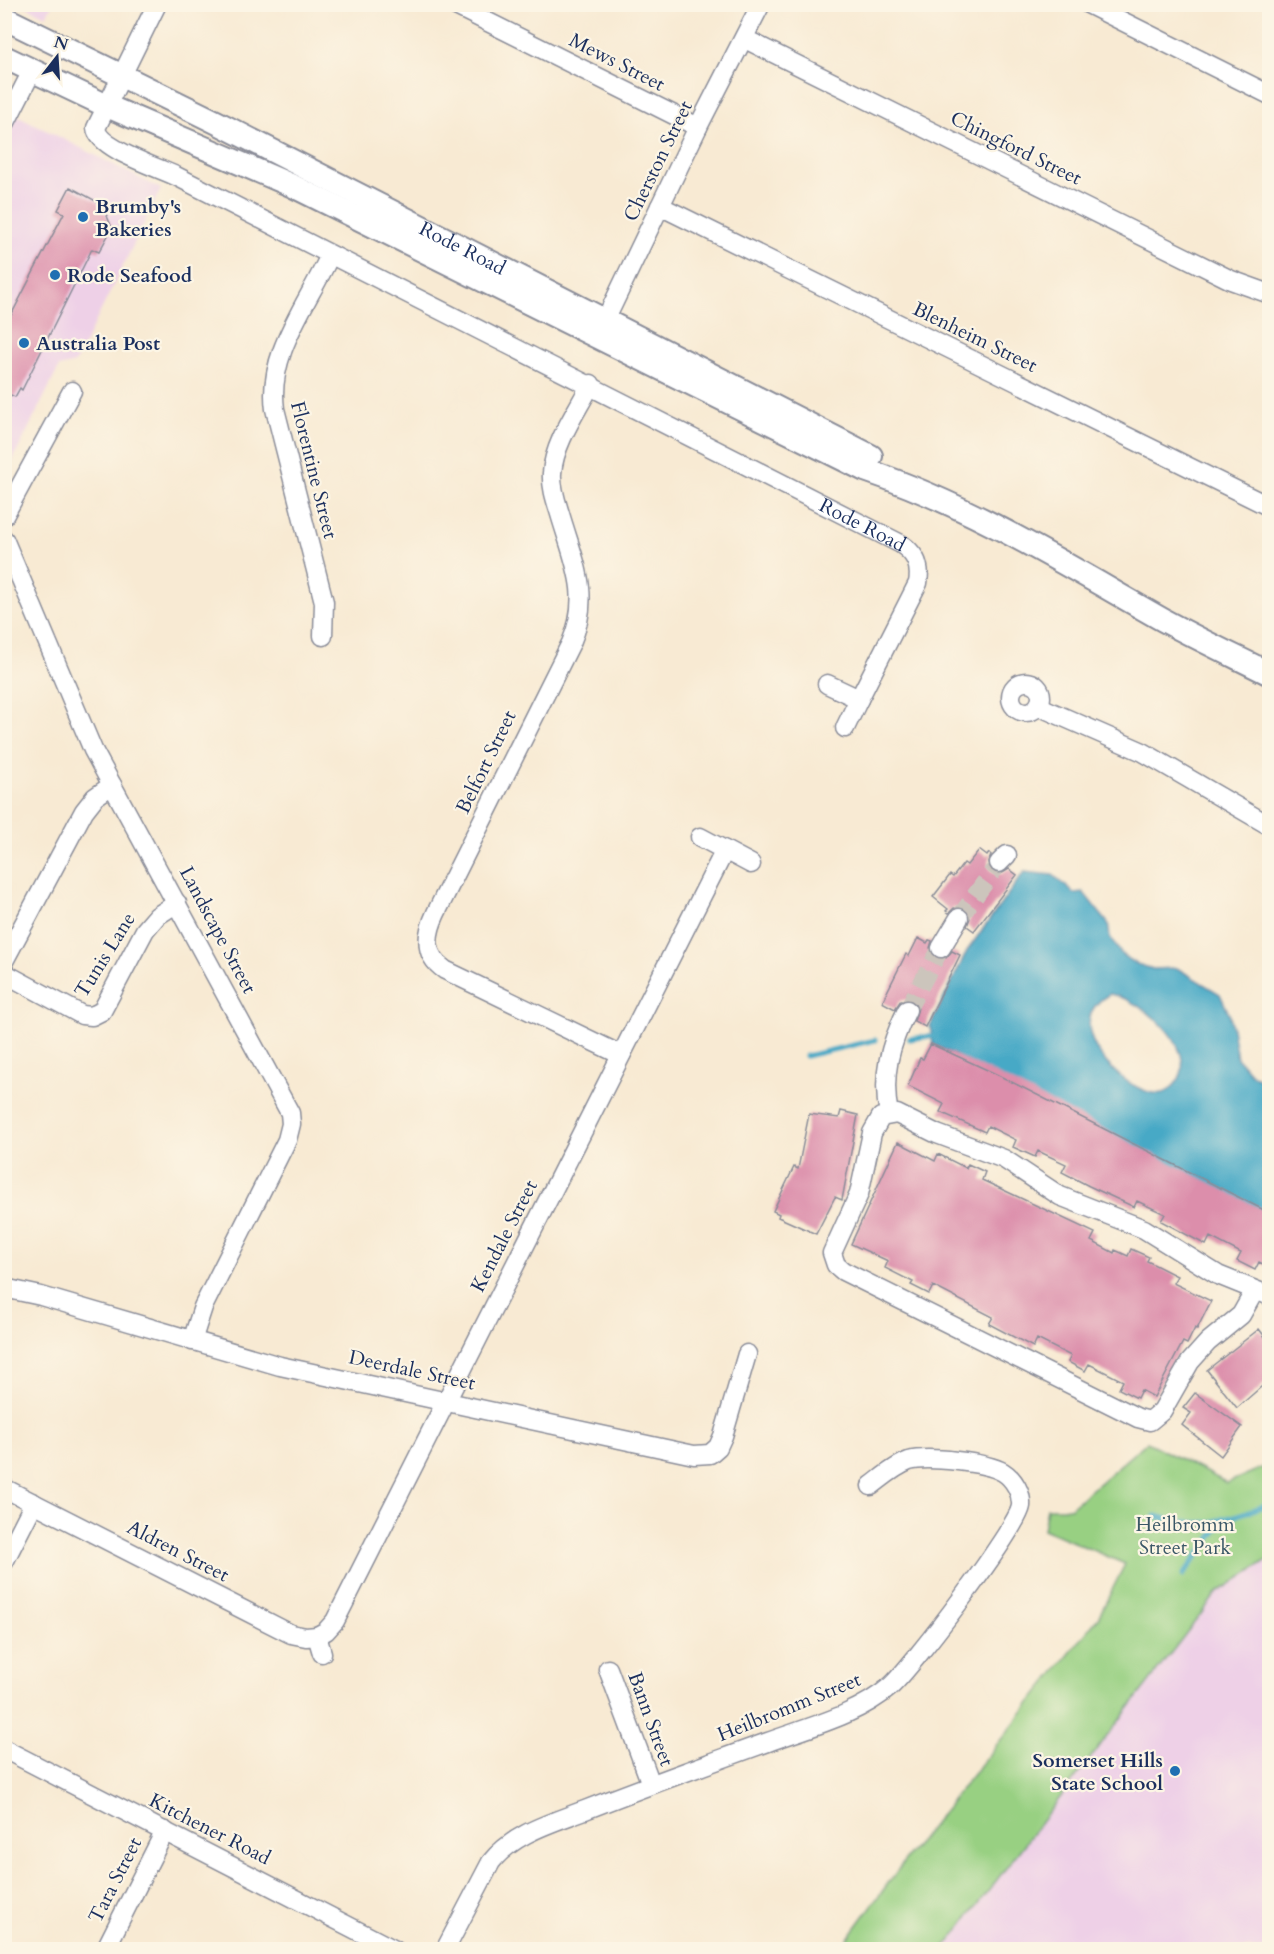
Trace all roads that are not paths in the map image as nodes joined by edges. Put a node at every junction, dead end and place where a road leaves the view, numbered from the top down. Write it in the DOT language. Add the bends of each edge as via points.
graph roads {
  1 [pos="157,4"];
  2 [pos="452,4"];
  3 [pos="762,4"];
  4 [pos="1088,4"];
  5 [pos="4,18"];
  6 [pos="745,39"];
  7 [pos="4,57"];
  8 [pos="32,71"];
  9 [pos="123,77"];
  10 [pos="1269,94"];
  11 [pos="107,106"];
  12 [pos="4,126"];
  13 [pos="698,128"];
  14 [pos="660,206"];
  15 [pos="330,255"];
  16 [pos="1269,294"];
  17 [pos="601,329"];
  18 [pos="591,384"];
  19 [pos="72,391"];
  20 [pos="1269,507"];
  21 [pos="4,516"];
  22 [pos="4,539"];
  23 [pos="324,636"];
  24 [pos="1269,674"];
  25 [pos="827,684"];
  26 [pos="859,699"];
  27 [pos="1038,706"];
  28 [pos="845,728"];
  29 [pos="112,785"];
  30 [pos="1269,826"];
  31 [pos="700,837"];
  32 [pos="725,850"];
  33 [pos="751,864"];
  34 [pos="177,903"];
  35 [pos="959,918"];
  36 [pos="941,948"];
  37 [pos="4,961"];
  38 [pos="4,973"];
  39 [pos="907,1010"];
  40 [pos="621,1055"];
  41 [pos="889,1114"];
  42 [pos="4,1288"];
  43 [pos="1262,1294"];
  44 [pos="192,1341"];
  45 [pos="747,1354"];
  46 [pos="446,1401"];
  47 [pos="871,1486"];
  48 [pos="4,1488"];
  49 [pos="34,1503"];
  50 [pos="4,1562"];
  51 [pos="319,1644"];
  52 [pos="609,1669"];
  53 [pos="4,1749"];
  54 [pos="651,1784"];
  55 [pos="165,1831"];
  56 [pos="105,1950"];
  57 [pos="395,1950"];
  58 [pos="445,1950"];
  1 -- 9 [label="street"];
  2 -- 13 [label="street, Mews Street"];
  3 -- 6 [label="street, Cherston Street"];
  4 -- 10 [label="street"];
  5 -- 9 [label="main road, Rode Road"];
  6 -- 13 [label="street, Cherston Street"];
  6 -- 16 [label="street, Chingford Street" via="1231,280"];
  7 -- 8 [label="main road, Rode Road"];
  8 -- 11 [label="main road, Rode Road"];
  8 -- 12 [label="street"];
  9 -- 11 [label="street"];
  9 -- 17 [label="main road, Rode Road"];
  11 -- 15 [label="street, Rode Road" via="96,130 103,140"];
  11 -- 17 [label="main road, Rode Road" via="293,186"];
  13 -- 14 [label="street, Cherston Street"];
  14 -- 17 [label="street, Cherston Street"];
  14 -- 20 [label="street, Blenheim Street"];
  15 -- 18 [label="street, Rode Road"];
  15 -- 23 [label="street, Florentine Street" via="281,352 273,385 275,409 324,602"];
  17 -- 24 [label="main road, Rode Road" via="865,470 914,486 1045,550 1162,619"];
  18 -- 26 [label="street, Rode Road" via="901,544 914,556 918,584"];
  18 -- 40 [label="street, Belfort Street" via="557,453 552,473 554,495 579,582 580,618 436,913 428,945 436,963 445,970"];
  19 -- 21 [label="street"];
  22 -- 29 [label="street, Landscape Street" via="76,712"];
  25 -- 26 [label="street"];
  26 -- 28 [label="street"];
  27 -- 30 [label="street" via="1143,752"];
  29 -- 34 [label="street, Landscape Street"];
  29 -- 37 [label="street" via="84,811"];
  31 -- 32 [label="street"];
  32 -- 33 [label="street"];
  32 -- 40 [label="street, Kendale Street"];
  34 -- 38 [label="street, Tunis Lane" via="145,930 102,1011 95,1015 82,1015"];
  34 -- 44 [label="street, Landscape Street" via="292,1119 287,1140 203,1307"];
  35 -- 36 [label="street"];
  39 -- 41 [label="street" via="891,1045 885,1078"];
  40 -- 46 [label="street, Kendale Street"];
  41 -- 43 [label="street" via="901,1115 937,1134 1004,1159 1060,1196 1144,1229 1197,1264"];
  41 -- 43 [label="street" via="881,1117 873,1128 859,1194 833,1248 836,1265 1138,1418 1150,1421 1159,1415 1190,1362"];
  42 -- 44 [label="street, Deerdale Street"];
  44 -- 46 [label="street, Deerdale Street" via="280,1366"];
  45 -- 46 [label="street, Deerdale Street" via="723,1436 714,1451 704,1455"];
  46 -- 51 [label="street, Kendale Street" via="335,1621"];
  47 -- 54 [label="street, Heilbromm Street" via="909,1461 938,1460 1004,1473 1017,1487 1021,1504 1009,1533 908,1668 880,1695 830,1719"];
  48 -- 49 [label="street, Aldren Street"];
  49 -- 50 [label="street"];
  49 -- 51 [label="street, Aldren Street" via="291,1634"];
  52 -- 54 [label="street, Bann Street"];
  53 -- 55 [label="street, Kitchener Road"];
  54 -- 58 [label="street, Heilbromm Street" via="541,1827 499,1851"];
  55 -- 56 [label="street, Tara Street"];
  55 -- 57 [label="street, Kitchener Road"];
}
